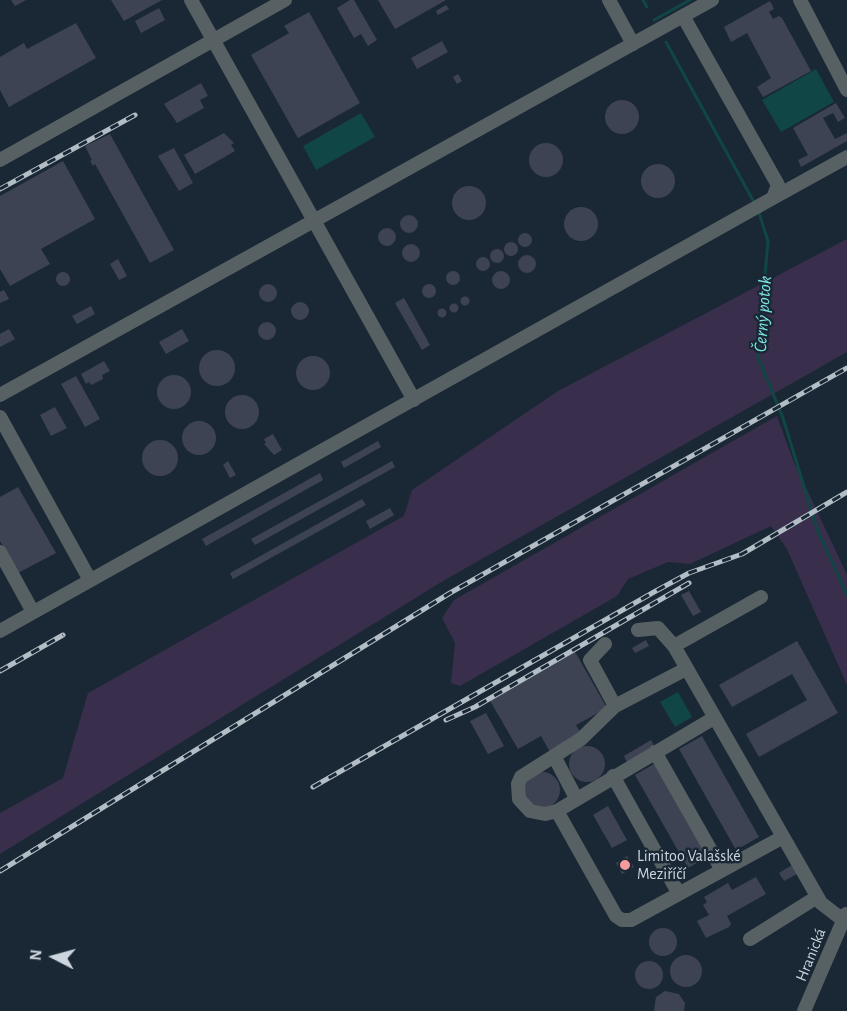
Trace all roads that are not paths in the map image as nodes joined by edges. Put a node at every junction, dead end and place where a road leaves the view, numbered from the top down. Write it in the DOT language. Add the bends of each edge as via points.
graph roads {
  1 [pos="191,0"];
  2 [pos="285,0"];
  3 [pos="609,0"];
  4 [pos="712,0"];
  5 [pos="800,0"];
  6 [pos="684,16"];
  7 [pos="215,39"];
  8 [pos="633,44"];
  9 [pos="847,90"];
  10 [pos="847,157"];
  11 [pos="0,160"];
  12 [pos="762,204"];
  13 [pos="314,220"];
  14 [pos="0,395"];
  15 [pos="414,400"];
  16 [pos="0,417"];
  17 [pos="0,552"];
  18 [pos="90,580"];
  19 [pos="761,597"];
  20 [pos="33,612"];
  21 [pos="0,630"];
  22 [pos="638,630"];
  23 [pos="606,644"];
  24 [pos="674,646"];
  25 [pos="686,669"];
  26 [pos="615,706"];
  27 [pos="714,718"];
  28 [pos="656,752"];
  29 [pos="554,756"];
  30 [pos="613,776"];
  31 [pos="576,798"];
  32 [pos="557,811"];
  33 [pos="783,837"];
  34 [pos="722,870"];
  35 [pos="678,894"];
  36 [pos="817,897"];
  37 [pos="845,916"];
  38 [pos="750,939"];
  39 [pos="804,1011"];
  1 -- 7 [label="street"];
  2 -- 7 [label="street"];
  3 -- 8 [label="street"];
  4 -- 6 [label="street"];
  5 -- 9 [label="street"];
  6 -- 8 [label="street"];
  6 -- 12 [label="street" via="778,185"];
  7 -- 11 [label="street"];
  7 -- 13 [label="street"];
  8 -- 13 [label="street"];
  10 -- 12 [label="street"];
  12 -- 15 [label="street"];
  13 -- 14 [label="street"];
  13 -- 15 [label="street"];
  15 -- 18 [label="street"];
  16 -- 18 [label="street"];
  17 -- 20 [label="street"];
  18 -- 20 [label="street"];
  19 -- 24 [label="street"];
  20 -- 21 [label="street"];
  22 -- 24 [label="street" via="658,628"];
  23 -- 26 [label="street" via="590,660"];
  24 -- 25 [label="street"];
  25 -- 26 [label="street"];
  25 -- 27 [label="street"];
  26 -- 29 [label="street" via="580,739"];
  27 -- 28 [label="street"];
  27 -- 33 [label="street"];
  28 -- 30 [label="street"];
  28 -- 34 [label="street"];
  29 -- 31 [label="street"];
  29 -- 32 [label="street" via="527,771 521,777 518,791 519,799 530,811"];
  30 -- 31 [label="street"];
  30 -- 35 [label="street"];
  31 -- 32 [label="street"];
  32 -- 35 [label="street" via="618,919 631,920"];
  33 -- 34 [label="street"];
  33 -- 36 [label="street"];
  34 -- 35 [label="street"];
  36 -- 37 [label="street"];
  36 -- 38 [label="street"];
  37 -- 39 [label="street, Hranická"];
}
